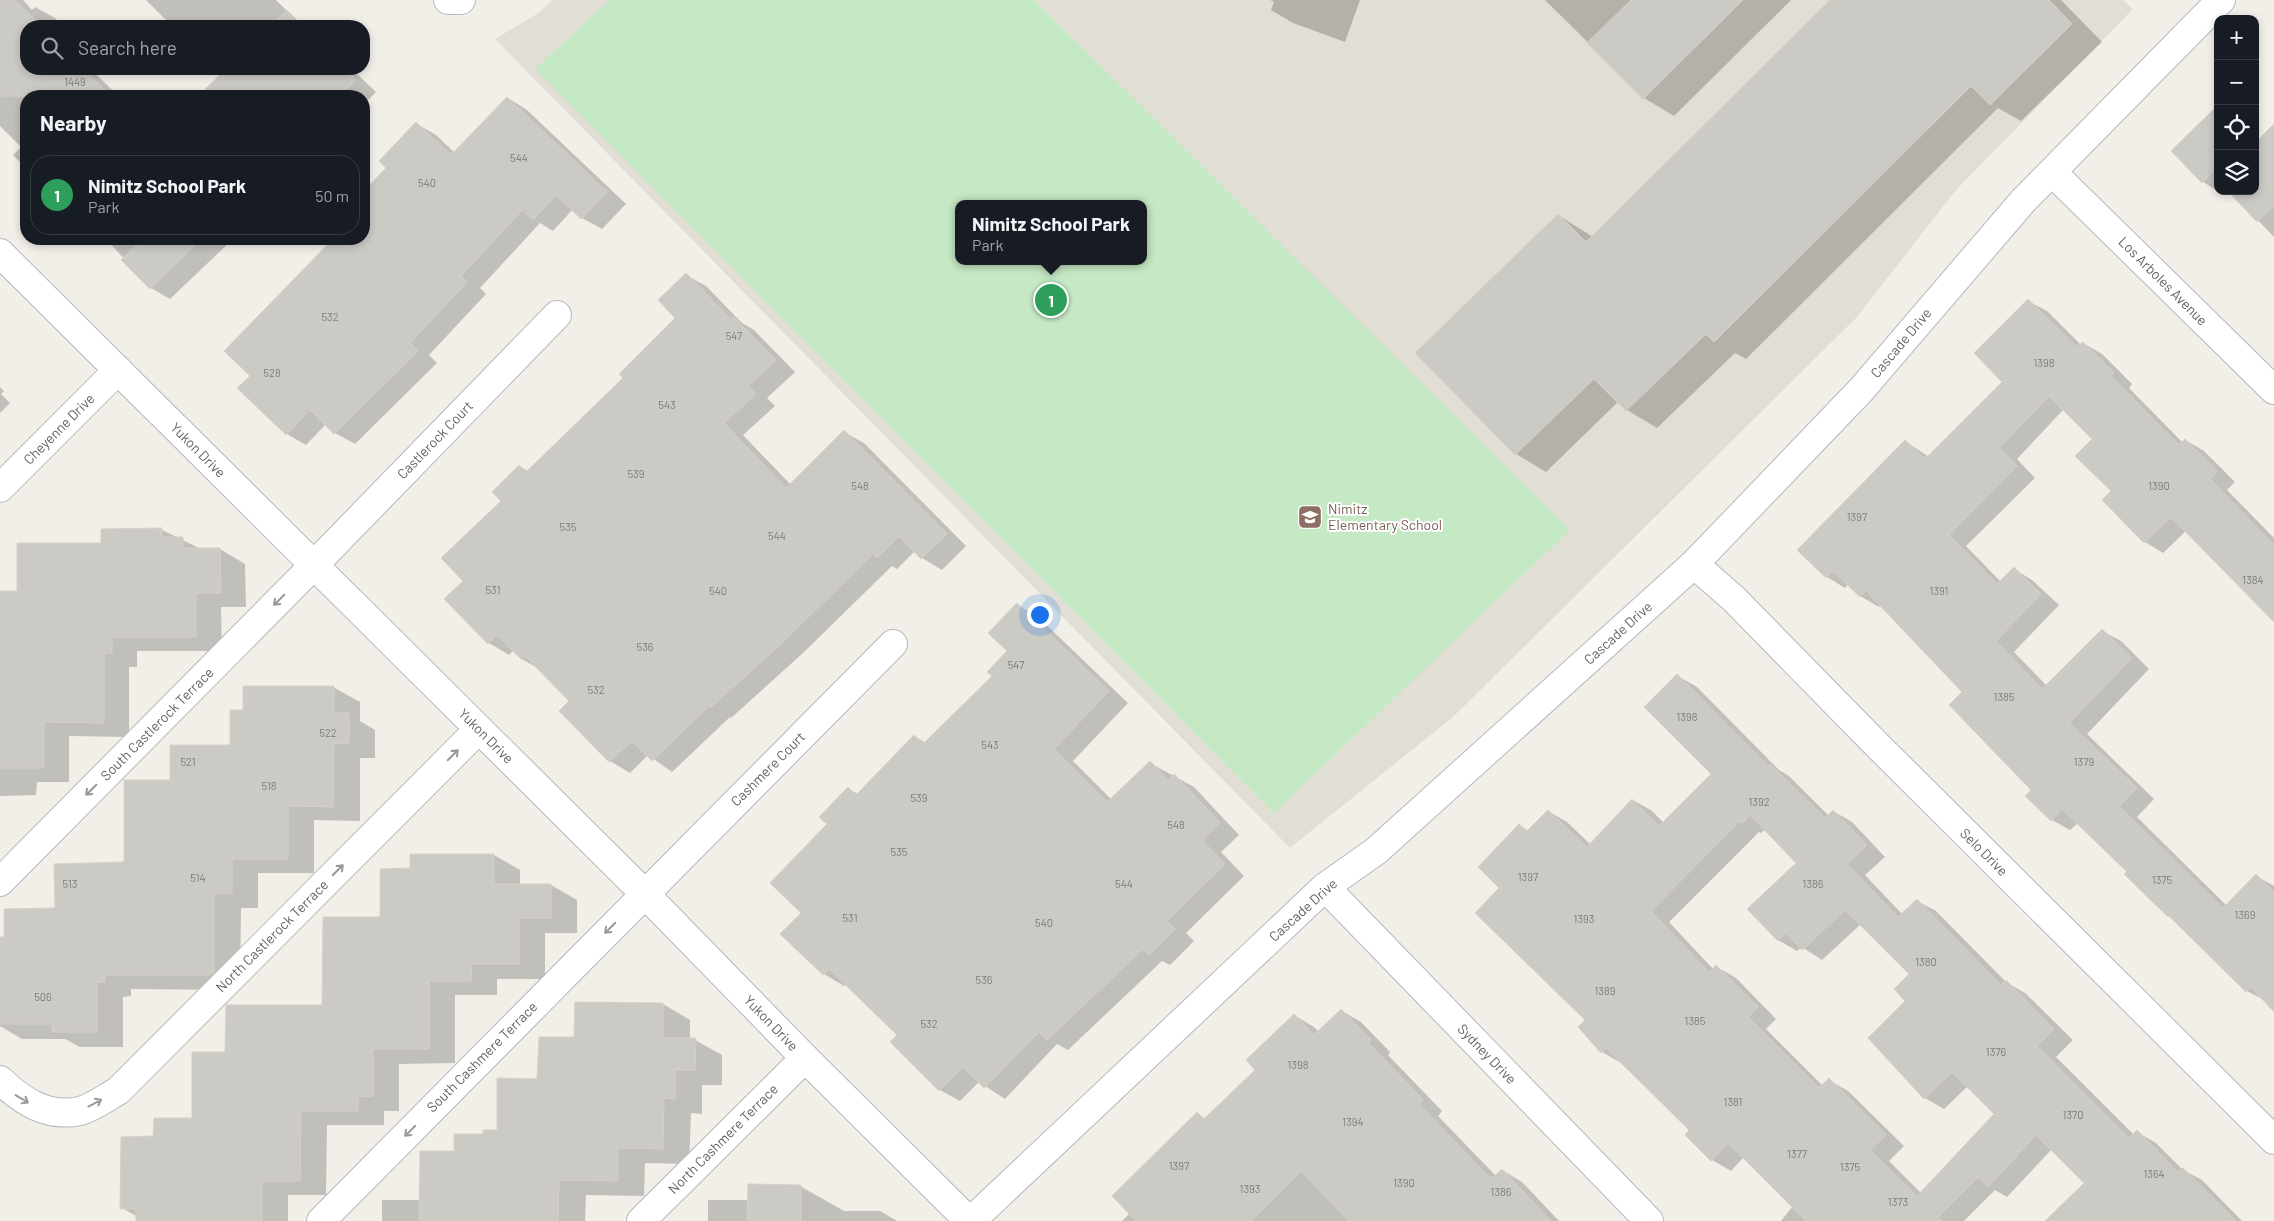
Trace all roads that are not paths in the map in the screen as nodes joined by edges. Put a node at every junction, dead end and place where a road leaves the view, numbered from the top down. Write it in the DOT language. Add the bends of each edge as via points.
graph roads {
  1 [pos="448,0"];
  2 [pos="462,0"];
  3 [pos="2221,0"];
  4 [pos="452,1"];
  5 [pos="2052,172"];
  6 [pos="0,253"];
  7 [pos="557,315"];
  8 [pos="118,370"];
  9 [pos="2274,390"];
  10 [pos="0,488"];
  11 [pos="1694,564"];
  12 [pos="314,566"];
  13 [pos="893,644"];
  14 [pos="479,729"];
  15 [pos="0,882"];
  16 [pos="1325,887"];
  17 [pos="644,893"];
  18 [pos="805,1058"];
  19 [pos="0,1080"];
  20 [pos="2274,1140"];
  21 [pos="321,1221"];
  22 [pos="642,1221"];
  23 [pos="970,1221"];
  24 [pos="1649,1221"];
  1 -- 4 [label="street"];
  2 -- 4 [label="street"];
  3 -- 5 [label="street, Cascade Drive"];
  5 -- 9 [label="street, Los Arboles Avenue"];
  5 -- 11 [label="street, Cascade Drive" via="2010,215 1861,390"];
  6 -- 8 [label="street, Yukon Drive"];
  7 -- 12 [label="street, Castlerock Court"];
  8 -- 10 [label="street, Cheyenne Drive"];
  8 -- 12 [label="street, Yukon Drive"];
  11 -- 16 [label="street, Cascade Drive" via="1376,851"];
  11 -- 20 [label="street, Selo Drive" via="1734,599"];
  12 -- 14 [label="street, Yukon Drive"];
  12 -- 15 [label="street, South Castlerock Terrace, one-way"];
  13 -- 17 [label="street, Cashmere Court"];
  14 -- 17 [label="street, Yukon Drive"];
  19 -- 14 [label="street, North Castlerock Terrace, one-way" via="19,1098 48,1112 80,1111 118,1091"];
  16 -- 23 [label="street, Cascade Drive"];
  16 -- 24 [label="street, Sydney Drive"];
  17 -- 18 [label="street, Yukon Drive"];
  17 -- 21 [label="street, South Cashmere Terrace, one-way"];
  18 -- 22 [label="street, North Cashmere Terrace"];
  18 -- 23 [label="street, Yukon Drive"];
}
